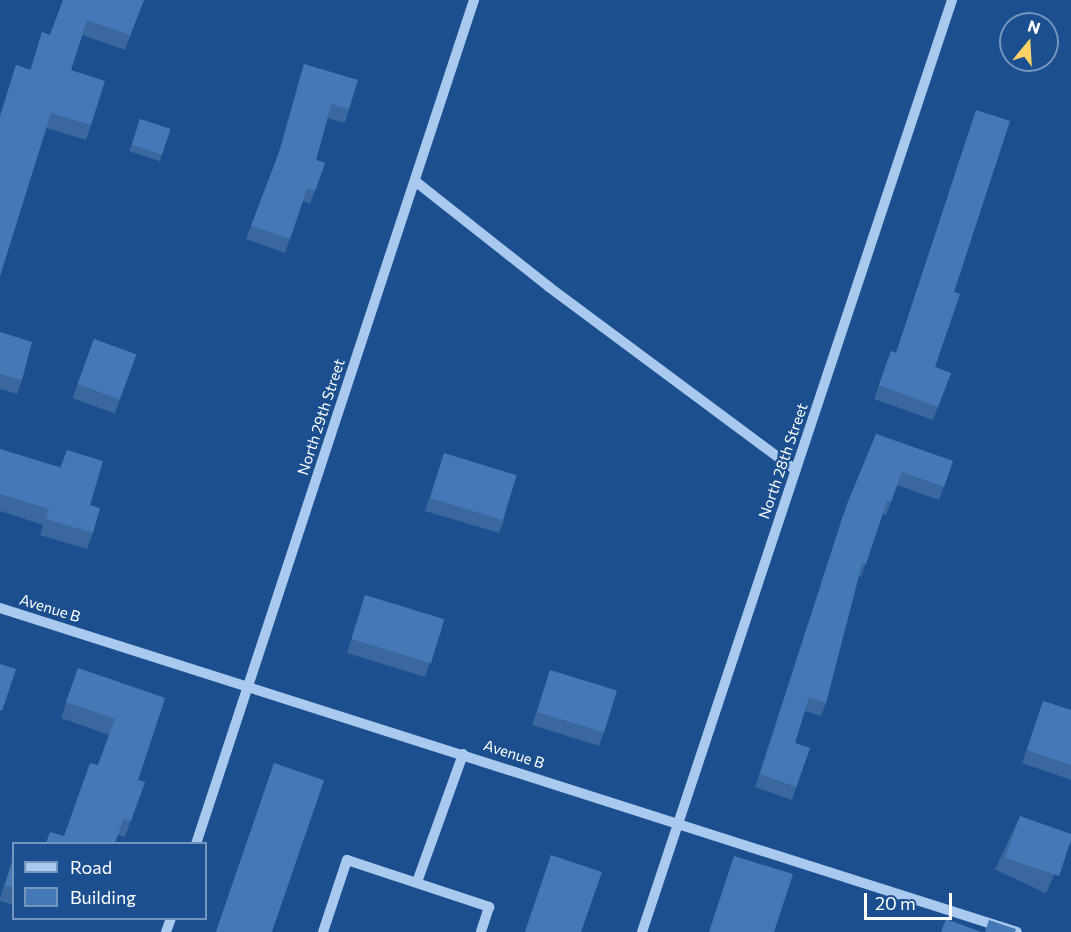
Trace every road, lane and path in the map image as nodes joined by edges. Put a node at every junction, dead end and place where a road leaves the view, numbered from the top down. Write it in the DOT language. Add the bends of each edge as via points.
graph roads {
  1 [pos="474,0"];
  2 [pos="952,0"];
  3 [pos="415,181"];
  4 [pos="795,470"];
  5 [pos="0,608"];
  6 [pos="249,686"];
  7 [pos="463,754"];
  8 [pos="677,822"];
  9 [pos="196,842"];
  10 [pos="417,882"];
  11 [pos="323,932"];
  12 [pos="481,932"];
  13 [pos="642,932"];
  14 [pos="1017,932"];
  1 -- 3 [label="street, North 29th Street"];
  2 -- 4 [label="street, North 28th Street"];
  3 -- 4 [label="street" via="549,287"];
  3 -- 6 [label="street, North 29th Street"];
  4 -- 8 [label="street, North 28th Street"];
  5 -- 6 [label="street, Avenue B"];
  6 -- 7 [label="street, Avenue B"];
  6 -- 9 [label="street, North 29th Street"];
  7 -- 8 [label="street, Avenue B"];
  7 -- 10 [label="street"];
  8 -- 13 [label="street, North 28th Street"];
  8 -- 14 [label="street, Avenue B"];
  10 -- 11 [label="street" via="347,860"];
  10 -- 12 [label="street" via="489,908"];
}
